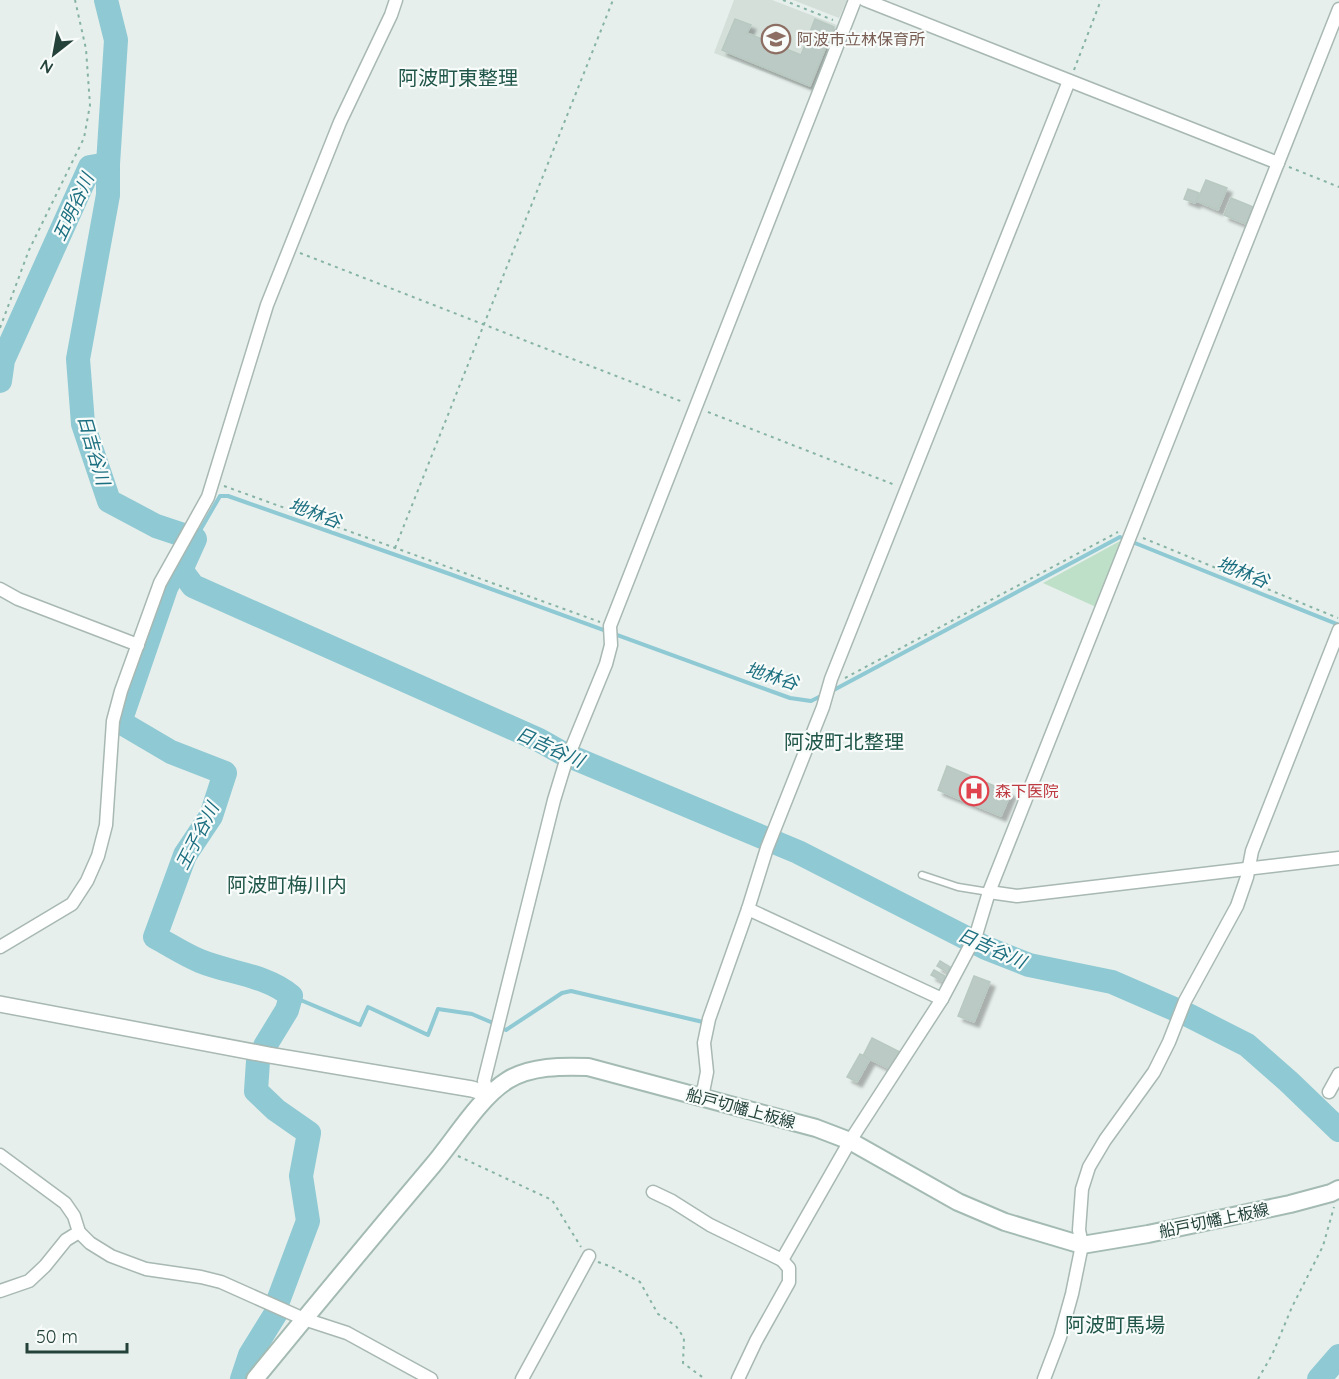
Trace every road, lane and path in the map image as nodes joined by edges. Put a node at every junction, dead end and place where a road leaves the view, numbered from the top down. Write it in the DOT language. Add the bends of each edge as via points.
graph roads {
  1 [pos="75,0"];
  2 [pos="396,0"];
  3 [pos="613,0"];
  4 [pos="783,0"];
  5 [pos="855,0"];
  6 [pos="864,0"];
  7 [pos="1101,0"];
  8 [pos="1339,9"];
  9 [pos="846,24"];
  10 [pos="1070,81"];
  11 [pos="1278,163"];
  12 [pos="1339,186"];
  13 [pos="290,249"];
  14 [pos="483,325"];
  15 [pos="0,328"];
  16 [pos="696,407"];
  17 [pos="213,482"];
  18 [pos="906,490"];
  19 [pos="1129,537"];
  20 [pos="396,548"];
  21 [pos="0,589"];
  22 [pos="1339,618"];
  23 [pos="1339,630"];
  24 [pos="610,631"];
  25 [pos="138,645"];
  26 [pos="828,689"];
  27 [pos="1339,858"];
  28 [pos="1248,869"];
  29 [pos="922,876"];
  30 [pos="989,892"];
  31 [pos="748,909"];
  32 [pos="0,948"];
  33 [pos="942,999"];
  34 [pos="0,1004"];
  35 [pos="1339,1074"];
  36 [pos="1329,1092"];
  37 [pos="488,1094"];
  38 [pos="702,1097"];
  39 [pos="850,1141"];
  40 [pos="0,1155"];
  41 [pos="1335,1191"];
  42 [pos="653,1192"];
  43 [pos="79,1232"];
  44 [pos="1082,1245"];
  45 [pos="589,1256"];
  46 [pos="782,1260"];
  47 [pos="0,1290"];
  48 [pos="304,1319"];
  49 [pos="255,1379"];
  50 [pos="431,1379"];
  51 [pos="522,1379"];
  52 [pos="738,1379"];
  53 [pos="1044,1379"];
  54 [pos="1258,1379"];
  1 -- 15 [label="path" via="86,49 90,105 84,138 29,250"];
  2 -- 13 [label="street" via="340,122"];
  3 -- 14 [label="path"];
  4 -- 9 [label="path"];
  5 -- 9 [label="street"];
  6 -- 10 [label="street"];
  7 -- 10 [label="path"];
  8 -- 11 [label="street"];
  9 -- 16 [label="street"];
  10 -- 11 [label="street"];
  10 -- 18 [label="street"];
  11 -- 12 [label="path"];
  11 -- 19 [label="street"];
  13 -- 14 [label="path"];
  13 -- 17 [label="street" via="267,305"];
  14 -- 16 [label="path"];
  14 -- 20 [label="path"];
  16 -- 18 [label="path"];
  16 -- 24 [label="street"];
  17 -- 20 [label="path"];
  17 -- 25 [label="street" via="167,569"];
  18 -- 26 [label="street"];
  19 -- 22 [label="path"];
  19 -- 26 [label="path" via="1121,531"];
  19 -- 30 [label="street"];
  20 -- 24 [label="path"];
  21 -- 25 [label="street"];
  23 -- 28 [label="street"];
  24 -- 37 [label="street" via="606,664 551,812 484,1081"];
  25 -- 32 [label="street" via="113,721 106,825 87,881 72,904"];
  26 -- 31 [label="street" via="772,834"];
  27 -- 28 [label="street"];
  28 -- 30 [label="street" via="1017,896"];
  28 -- 44 [label="street" via="1237,906 1185,1001 1154,1072 1089,1167 1082,1189"];
  29 -- 30 [label="lane"];
  30 -- 33 [label="street" via="976,935"];
  31 -- 33 [label="street"];
  31 -- 38 [label="street" via="709,1019"];
  33 -- 39 [label="street"];
  34 -- 37 [label="street"];
  35 -- 36 [label="street"];
  37 -- 38 [label="main road, 船戸切幡上板線" via="510,1079 562,1066 588,1067"];
  37 -- 48 [label="main road, 船戸切幡上板線"];
  38 -- 39 [label="main road, 船戸切幡上板線"];
  39 -- 44 [label="main road, 船戸切幡上板線" via="958,1202 1005,1222"];
  39 -- 46 [label="street"];
  40 -- 43 [label="street" via="65,1203"];
  41 -- 44 [label="main road, 船戸切幡上板線" via="1290,1204"];
  41 -- 54 [label="path" via="1323,1246"];
  42 -- 46 [label="street"];
  43 -- 47 [label="street" via="66,1240 29,1281"];
  43 -- 48 [label="street" via="111,1256 146,1269 221,1282"];
  44 -- 53 [label="street" via="1072,1294"];
  45 -- 51 [label="street"];
  46 -- 52 [label="street" via="789,1268 789,1282"];
  48 -- 49 [label="main road, 船戸切幡上板線"];
  48 -- 50 [label="street" via="346,1334"];
}
